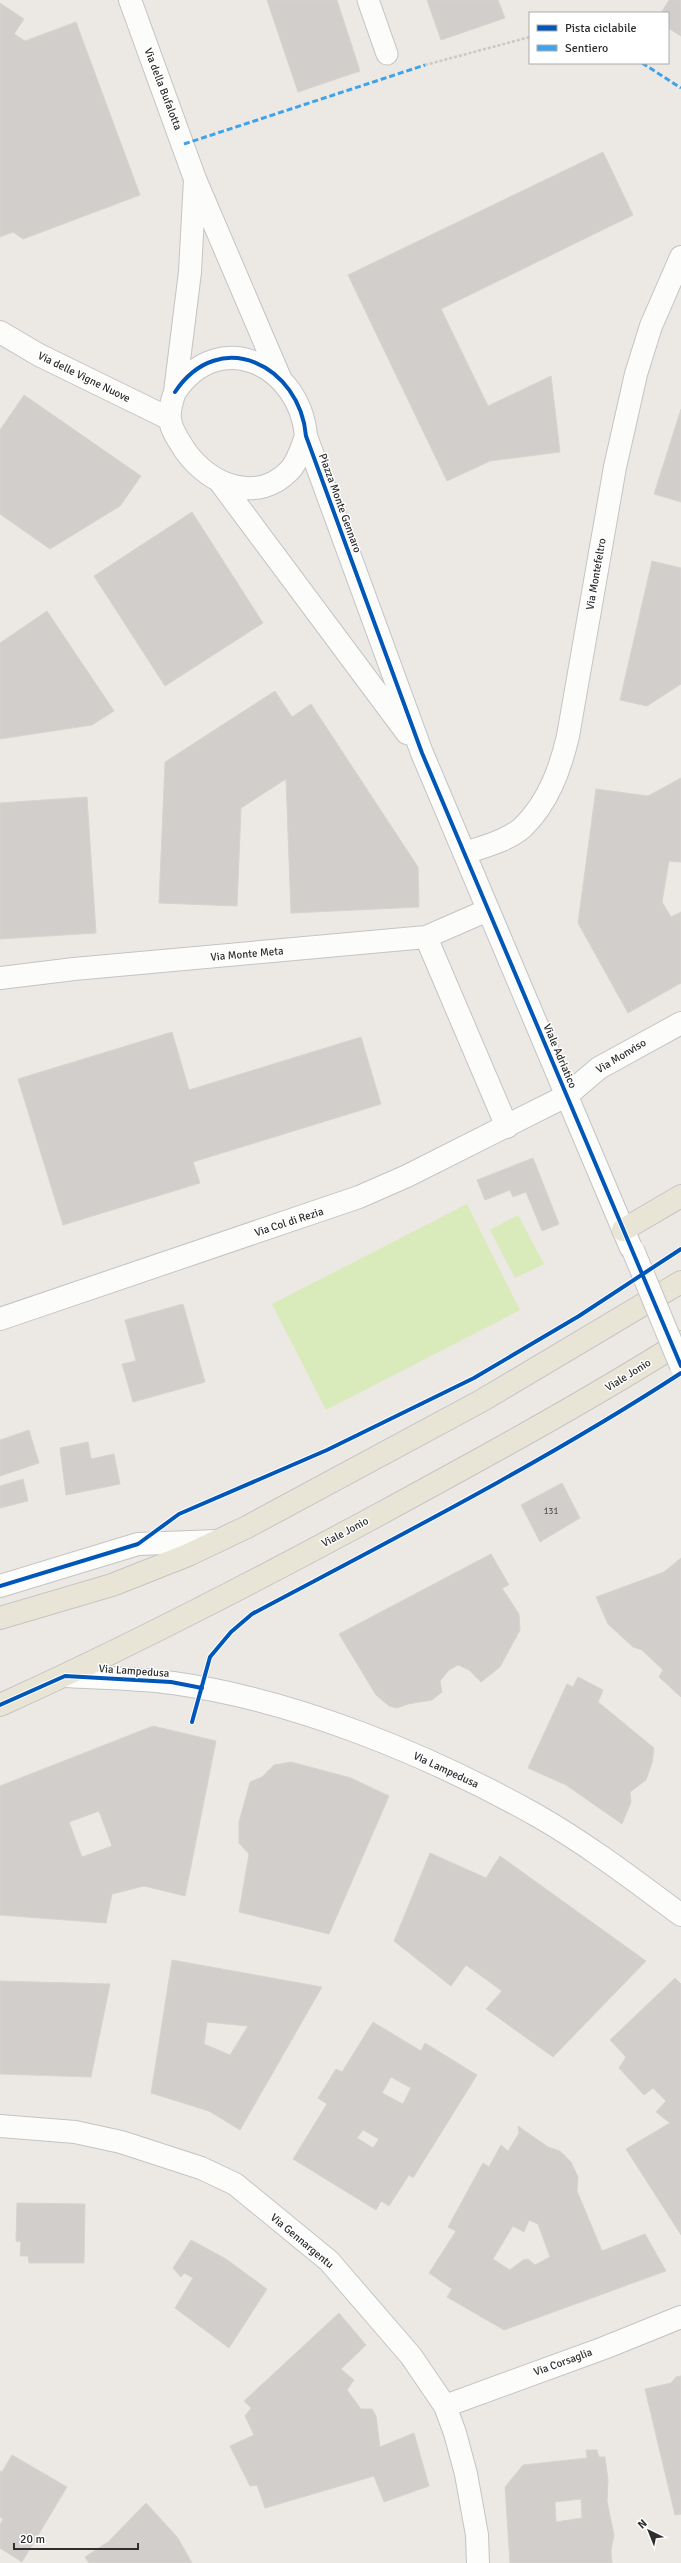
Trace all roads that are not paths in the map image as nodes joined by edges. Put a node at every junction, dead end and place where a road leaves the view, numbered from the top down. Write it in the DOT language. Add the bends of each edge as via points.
graph roads {
  1 [pos="130,0"];
  2 [pos="368,0"];
  3 [pos="387,54"];
  4 [pos="195,179"];
  5 [pos="681,258"];
  6 [pos="0,332"];
  7 [pos="281,380"];
  8 [pos="175,392"];
  9 [pos="170,419"];
  10 [pos="306,436"];
  11 [pos="220,482"];
  12 [pos="422,753"];
  13 [pos="466,853"];
  14 [pos="488,910"];
  15 [pos="426,937"];
  16 [pos="0,978"];
  17 [pos="681,1023"];
  18 [pos="566,1096"];
  19 [pos="507,1127"];
  20 [pos="681,1196"];
  21 [pos="623,1230"];
  22 [pos="681,1282"];
  23 [pos="0,1319"];
  24 [pos="681,1342"];
  25 [pos="681,1366"];
  26 [pos="217,1541"];
  27 [pos="0,1586"];
  28 [pos="0,1618"];
  29 [pos="65,1676"];
  30 [pos="0,1705"];
  31 [pos="681,1915"];
  32 [pos="0,2126"];
  33 [pos="681,2317"];
  34 [pos="445,2406"];
  35 [pos="478,2563"];
  1 -- 4 [label="street, Via della Bufalotta"];
  2 -- 3 [label="lane"];
  4 -- 7 [label="street, Piazza Monte Gennaro"];
  4 -- 8 [label="street, Piazza Monte Gennaro" via="190,272"];
  5 -- 13 [label="street, Via Montefeltro" via="651,326 636,374 615,467 562,762 549,793 521,828 502,840"];
  6 -- 9 [label="street, Via delle Vigne Nuove" via="39,355"];
  7 -- 8 [label="street, Piazza Monte Gennaro" via="268,368 232,357 205,363 184,379"];
  7 -- 10 [label="street, Piazza Monte Gennaro" via="302,412"];
  8 -- 9 [label="street, Piazza Monte Gennaro"];
  9 -- 11 [label="street, Piazza Monte Gennaro" via="178,440 191,458 204,472"];
  10 -- 11 [label="street, Piazza Monte Gennaro" via="291,469 266,487 252,490"];
  10 -- 12 [label="street, Piazza Monte Gennaro"];
  11 -- 12 [label="street, Piazza Monte Gennaro"];
  12 -- 13 [label="street, Viale Adriatico"];
  13 -- 14 [label="street, Viale Adriatico"];
  14 -- 15 [label="street, Via Monte Meta"];
  14 -- 18 [label="street, Viale Adriatico"];
  15 -- 16 [label="street, Via Monte Meta"];
  15 -- 19 [label="street"];
  17 -- 18 [label="street, Via Monviso" via="599,1068"];
  18 -- 19 [label="street, Via Col di Rezia"];
  18 -- 21 [label="street, Viale Adriatico"];
  19 -- 23 [label="street, Via Col di Rezia" via="407,1176 341,1204"];
  20 -- 21 [label="main road"];
  21 -- 25 [label="street, Viale Adriatico, bridge"];
  22 -- 26 [label="main road" via="469,1408"];
  24 -- 29 [label="main road, Viale Jonio" via="532,1432 253,1582"];
  26 -- 27 [label="street" via="138,1544"];
  26 -- 28 [label="main road" via="112,1585"];
  29 -- 30 [label="main road, Viale Jonio"];
  29 -- 31 [label="street, Via Lampedusa" via="171,1682 202,1688 271,1704 388,1745 458,1775 537,1816 613,1865"];
  32 -- 34 [label="street, Via Gennargentu" via="75,2132 121,2142 201,2168 235,2184 329,2261 411,2356"];
  33 -- 34 [label="street, Via Corsaglia"];
  34 -- 35 [label="street, Via Gennargentu" via="466,2474"];
}
